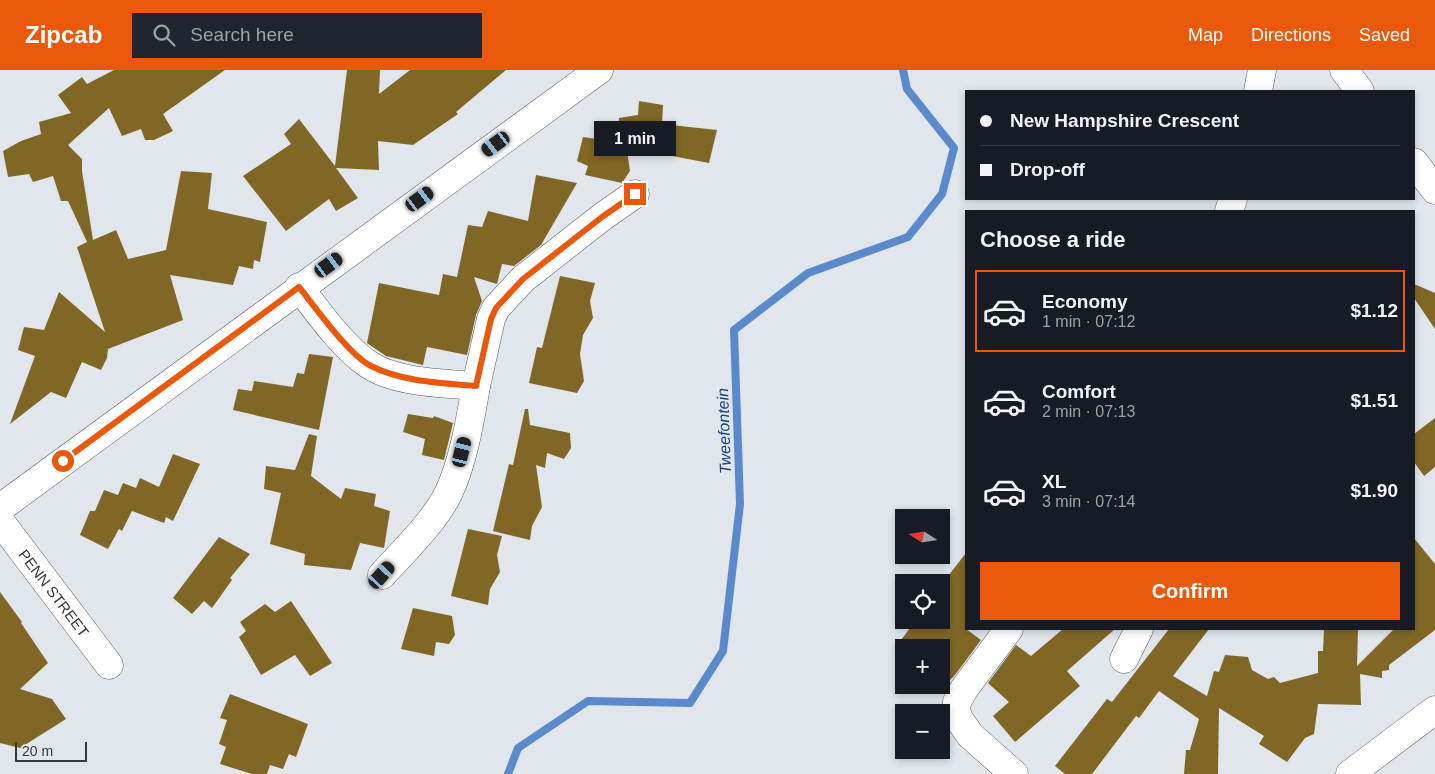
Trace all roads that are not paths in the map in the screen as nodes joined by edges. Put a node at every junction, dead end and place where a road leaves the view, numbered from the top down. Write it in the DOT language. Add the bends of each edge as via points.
graph roads {
  1 [pos="599,70"];
  2 [pos="1262,70"];
  3 [pos="1344,70"];
  4 [pos="1258,90"];
  5 [pos="1359,90"];
  6 [pos="1415,163"];
  7 [pos="1435,190"];
  8 [pos="635,194"];
  9 [pos="299,287"];
  10 [pos="476,386"];
  11 [pos="0,508"];
  12 [pos="0,521"];
  13 [pos="382,575"];
  14 [pos="1008,630"];
  15 [pos="1138,630"];
  16 [pos="1124,659"];
  17 [pos="109,665"];
  18 [pos="1435,710"];
  19 [pos="1014,774"];
  20 [pos="1350,774"];
  1 -- 9 [label="street"];
  2 -- 4 [label="street"];
  3 -- 5 [label="street"];
  6 -- 7 [label="street"];
  8 -- 10 [label="street" via="523,279 496,308"];
  9 -- 10 [label="street" via="331,327 370,366 401,377"];
  9 -- 11 [label="street"];
  10 -- 13 [label="street" via="462,452 448,494 438,511"];
  12 -- 17 [label="street, PENN STREET"];
  14 -- 19 [label="street" via="964,689 956,711 970,735"];
  15 -- 16 [label="street"];
  18 -- 20 [label="street"];
}
